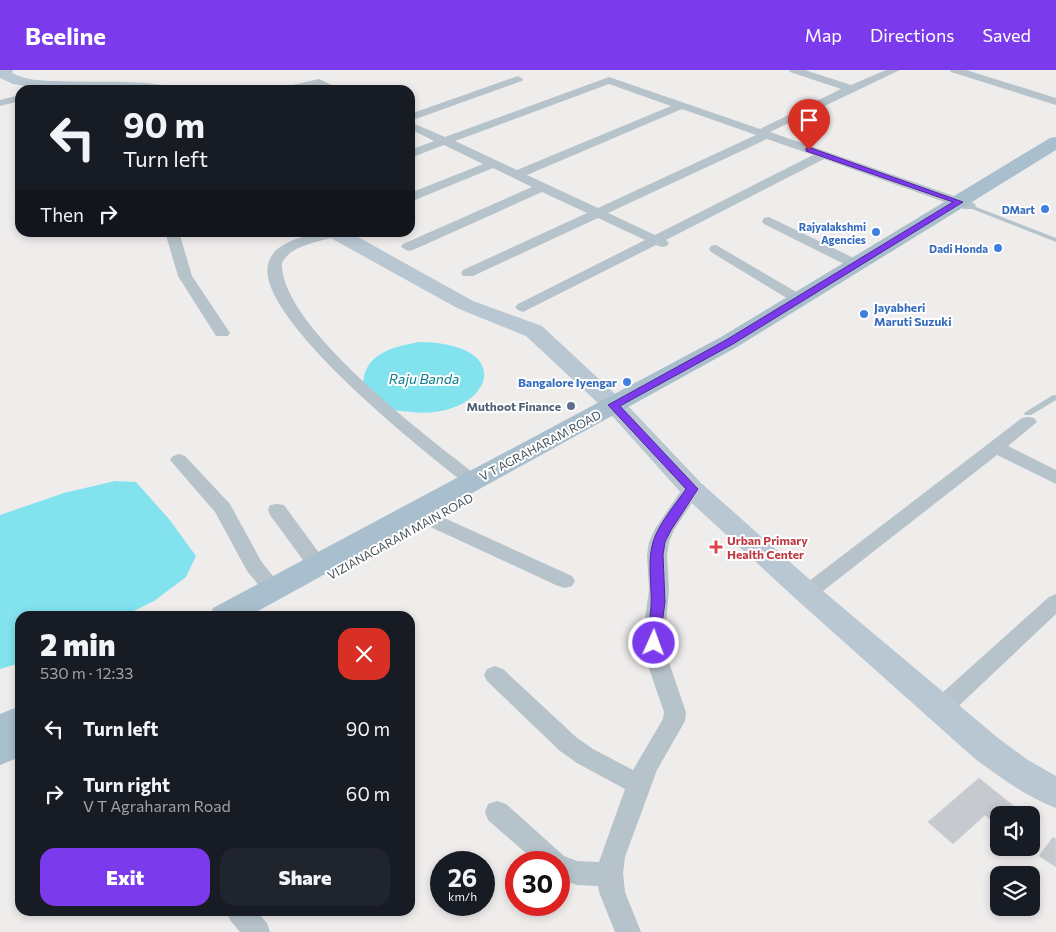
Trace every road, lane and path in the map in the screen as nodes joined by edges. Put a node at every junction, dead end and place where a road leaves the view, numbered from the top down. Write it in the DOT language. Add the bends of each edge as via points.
graph roads {
  1 [pos="794,70"];
  2 [pos="895,70"];
  3 [pos="955,70"];
  4 [pos="4,74"];
  5 [pos="518,80"];
  6 [pos="33,85"];
  7 [pos="306,85"];
  8 [pos="326,85"];
  9 [pos="851,90"];
  10 [pos="15,99"];
  11 [pos="1056,102"];
  12 [pos="0,103"];
  13 [pos="682,105"];
  14 [pos="415,116"];
  15 [pos="415,127"];
  16 [pos="763,134"];
  17 [pos="444,141"];
  18 [pos="1056,142"];
  19 [pos="415,152"];
  20 [pos="1056,153"];
  21 [pos="823,154"];
  22 [pos="493,164"];
  23 [pos="517,175"];
  24 [pos="542,187"];
  25 [pos="415,196"];
  26 [pos="964,204"];
  27 [pos="597,212"];
  28 [pos="769,221"];
  29 [pos="173,237"];
  30 [pos="322,237"];
  31 [pos="341,237"];
  32 [pos="1056,240"];
  33 [pos="659,241"];
  34 [pos="408,247"];
  35 [pos="716,249"];
  36 [pos="858,265"];
  37 [pos="468,273"];
  38 [pos="800,300"];
  39 [pos="523,307"];
  40 [pos="222,334"];
  41 [pos="1056,397"];
  42 [pos="618,409"];
  43 [pos="1028,417"];
  44 [pos="996,446"];
  45 [pos="179,460"];
  46 [pos="1056,478"];
  47 [pos="473,481"];
  48 [pos="692,489"];
  49 [pos="277,510"];
  50 [pos="432,518"];
  51 [pos="318,566"];
  52 [pos="565,581"];
  53 [pos="274,590"];
  54 [pos="807,593"];
  55 [pos="1056,602"];
  56 [pos="234,611"];
  57 [pos="266,611"];
  58 [pos="495,675"];
  59 [pos="940,709"];
  60 [pos="15,722"];
  61 [pos="0,730"];
  62 [pos="15,744"];
  63 [pos="0,751"];
  64 [pos="639,785"];
  65 [pos="1056,792"];
  66 [pos="497,812"];
  67 [pos="541,851"];
  68 [pos="570,873"];
  69 [pos="610,873"];
  70 [pos="243,916"];
  71 [pos="257,932"];
  72 [pos="628,932"];
  1 -- 9 [label="street"];
  2 -- 9 [label="street"];
  3 -- 11 [label="street"];
  4 -- 6 [label="street"];
  5 -- 14 [label="street"];
  7 -- 8 [label="street" via="319,82"];
  9 -- 16 [label="street"];
  10 -- 12 [label="street"];
  13 -- 16 [label="street"];
  13 -- 17 [label="street" via="609,80"];
  13 -- 23 [label="street"];
  15 -- 17 [label="street"];
  16 -- 21 [label="street"];
  16 -- 27 [label="street"];
  17 -- 19 [label="street"];
  17 -- 22 [label="street"];
  18 -- 26 [label="main road, V T AGRAHARAM ROAD"];
  20 -- 26 [label="main road, V T AGRAHARAM ROAD"];
  21 -- 26 [label="street"];
  21 -- 33 [label="street"];
  22 -- 23 [label="street"];
  22 -- 25 [label="street"];
  23 -- 24 [label="street"];
  24 -- 27 [label="street"];
  24 -- 34 [label="street"];
  26 -- 32 [label="lane"];
  26 -- 36 [label="main road, V T AGRAHARAM ROAD"];
  26 -- 42 [label="main road, V T AGRAHARAM ROAD" via="832,292 705,367"];
  27 -- 33 [label="street"];
  27 -- 37 [label="street"];
  28 -- 36 [label="street"];
  29 -- 40 [label="street" via="185,276"];
  30 -- 47 [label="street" via="294,246 279,255 275,262 276,275 287,304 378,404"];
  31 -- 42 [label="street" via="465,304 534,331"];
  33 -- 39 [label="street"];
  35 -- 38 [label="street"];
  36 -- 38 [label="main road, V T AGRAHARAM ROAD"];
  38 -- 42 [label="main road, V T AGRAHARAM ROAD"];
  41 -- 43 [label="lane"];
  42 -- 47 [label="main road, V T AGRAHARAM ROAD"];
  42 -- 48 [label="street"];
  42 -- 50 [label="main road, VIZIANAGARAM MAIN ROAD"];
  43 -- 44 [label="street"];
  44 -- 46 [label="street"];
  44 -- 54 [label="street"];
  45 -- 53 [label="street" via="223,509 254,566"];
  47 -- 51 [label="main road, V T AGRAHARAM ROAD"];
  48 -- 54 [label="street"];
  48 -- 64 [label="street" via="665,529 657,555 655,654 675,712 674,721"];
  49 -- 51 [label="street"];
  50 -- 52 [label="street"];
  50 -- 57 [label="main road, VIZIANAGARAM MAIN ROAD"];
  51 -- 53 [label="main road, V T AGRAHARAM ROAD"];
  53 -- 56 [label="main road, V T AGRAHARAM ROAD"];
  54 -- 59 [label="street"];
  55 -- 59 [label="street"];
  58 -- 64 [label="street" via="568,744"];
  59 -- 65 [label="street" via="1016,770"];
  60 -- 61 [label="main road"];
  62 -- 63 [label="main road"];
  64 -- 69 [label="street" via="612,857"];
  66 -- 67 [label="street"];
  68 -- 69 [label="street"];
  69 -- 72 [label="street" via="612,892"];
  70 -- 71 [label="street"];
}
